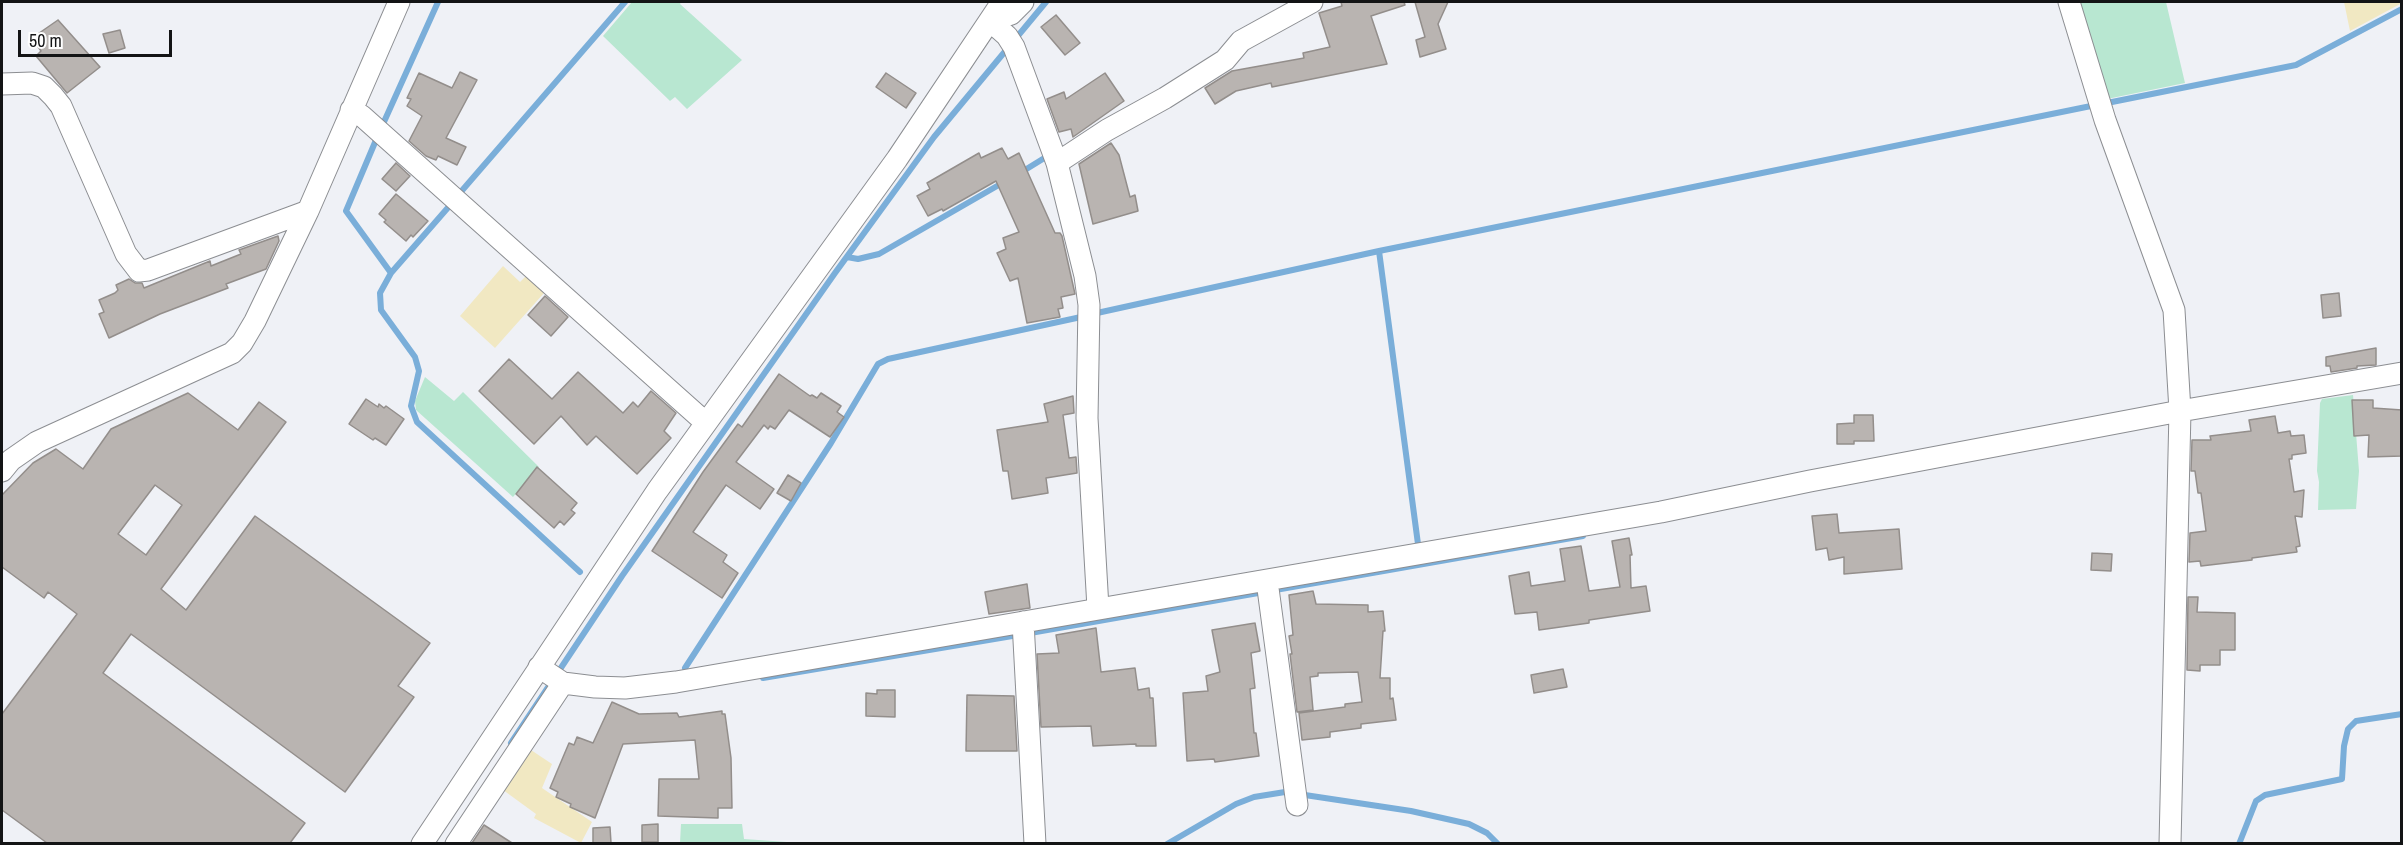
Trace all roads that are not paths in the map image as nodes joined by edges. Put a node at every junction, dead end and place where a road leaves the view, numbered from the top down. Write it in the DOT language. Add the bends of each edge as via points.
graph roads {
  1 [pos="399,2"];
  2 [pos="1002,2"];
  3 [pos="1023,2"];
  4 [pos="1311,2"];
  5 [pos="2069,2"];
  6 [pos="990,21"];
  7 [pos="2,84"];
  8 [pos="357,113"];
  9 [pos="1057,163"];
  10 [pos="308,211"];
  11 [pos="2402,373"];
  12 [pos="2180,411"];
  13 [pos="706,423"];
  14 [pos="2,471"];
  15 [pos="1268,589"];
  16 [pos="1098,608"];
  17 [pos="1024,631"];
  18 [pos="554,682"];
  19 [pos="1296,797"];
  20 [pos="422,843"];
  21 [pos="456,843"];
  22 [pos="1035,843"];
  23 [pos="2170,843"];
  1 -- 8 [label="street"];
  2 -- 6 [label="street"];
  3 -- 6 [label="street" via="1011,14"];
  4 -- 9 [label="street" via="1241,41 1226,60"];
  5 -- 12 [label="street" via="2105,120 2174,310"];
  6 -- 9 [label="street" via="1011,41"];
  6 -- 13 [label="street" via="897,159"];
  7 -- 10 [label="street" via="32,83 44,87 61,106 126,254 140,271"];
  8 -- 10 [label="street"];
  8 -- 13 [label="street"];
  9 -- 16 [label="street" via="1089,305 1087,418"];
  10 -- 14 [label="street" via="255,321 232,353 37,442"];
  11 -- 12 [label="street"];
  12 -- 15 [label="street"];
  12 -- 23 [label="street"];
  13 -- 18 [label="street" via="657,492"];
  15 -- 16 [label="street"];
  15 -- 19 [label="street"];
  16 -- 17 [label="street"];
  17 -- 18 [label="street" via="625,688"];
  17 -- 22 [label="street"];
  18 -- 20 [label="street"];
  18 -- 21 [label="street"];
}
